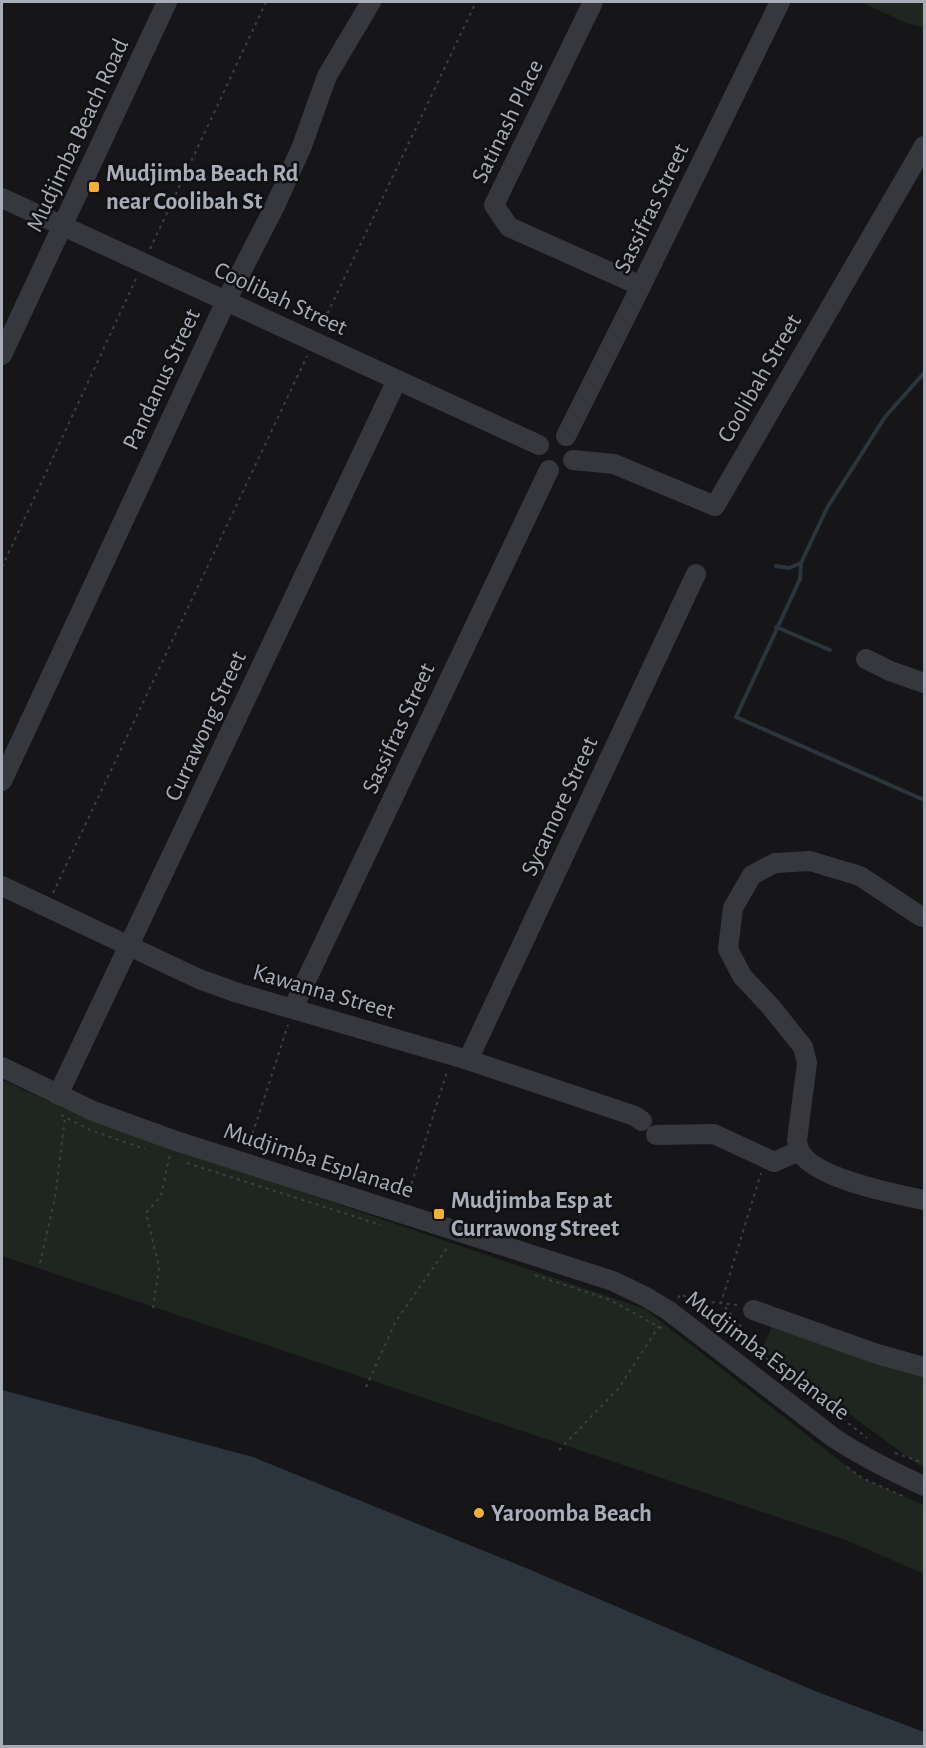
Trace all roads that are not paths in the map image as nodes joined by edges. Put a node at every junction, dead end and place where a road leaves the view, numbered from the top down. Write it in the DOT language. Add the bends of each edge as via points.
graph roads {
  1 [pos="167,2"];
  2 [pos="371,2"];
  3 [pos="592,2"];
  4 [pos="780,2"];
  5 [pos="924,146"];
  6 [pos="2,198"];
  7 [pos="62,226"];
  8 [pos="641,286"];
  9 [pos="226,301"];
  10 [pos="2,356"];
  11 [pos="397,380"];
  12 [pos="566,436"];
  13 [pos="539,445"];
  14 [pos="573,460"];
  15 [pos="549,470"];
  16 [pos="696,574"];
  17 [pos="866,659"];
  18 [pos="924,683"];
  19 [pos="2,782"];
  20 [pos="2,886"];
  21 [pos="924,916"];
  22 [pos="129,946"];
  23 [pos="293,1008"];
  24 [pos="460,1057"];
  25 [pos="2,1067"];
  26 [pos="62,1106"];
  27 [pos="799,1151"];
  28 [pos="924,1200"];
  29 [pos="753,1310"];
  30 [pos="924,1367"];
  31 [pos="924,1486"];
  1 -- 7 [label="street, Mudjimba Beach Road"];
  2 -- 9 [label="street, Pandanus Street" via="327,76 303,146"];
  3 -- 8 [label="street, Satinash Place" via="494,205 508,227"];
  4 -- 8 [label="street, Sassifras Street"];
  5 -- 14 [label="street, Coolibah Street" via="715,506 614,464"];
  6 -- 7 [label="street, Coolibah Street"];
  7 -- 9 [label="street, Coolibah Street"];
  7 -- 10 [label="street, Mudjimba Beach Road"];
  8 -- 12 [label="street, Sassifras Street"];
  9 -- 11 [label="street, Coolibah Street"];
  9 -- 19 [label="street, Pandanus Street"];
  11 -- 13 [label="street, Coolibah Street"];
  11 -- 22 [label="street, Currawong Street"];
  12 -- 13 [label="street" via="548,435"];
  12 -- 14 [label="street" via="574,446"];
  13 -- 15 [label="street" via="539,461"];
  14 -- 15 [label="street" via="564,470"];
  15 -- 23 [label="street, Sassifras Street"];
  16 -- 24 [label="street, Sycamore Street"];
  17 -- 18 [label="street"];
  20 -- 22 [label="street, Kawanna Street"];
  21 -- 27 [label="street" via="860,876 810,861 775,864 752,875 733,908 728,949 742,976 803,1047 807,1063"];
  22 -- 23 [label="street, Kawanna Street" via="199,979"];
  22 -- 26 [label="street, Currawong Street"];
  23 -- 24 [label="street, Kawanna Street"];
  24 -- 27 [label="street, Kawanna Street" via="635,1116 649,1128 714,1134 774,1162"];
  25 -- 26 [label="street, Mudjimba Esplanade"];
  26 -- 31 [label="street, Mudjimba Esplanade" via="93,1111 613,1281 668,1313 843,1444"];
  27 -- 28 [label="street" via="806,1160 828,1172 871,1190"];
  29 -- 30 [label="street"];
}
